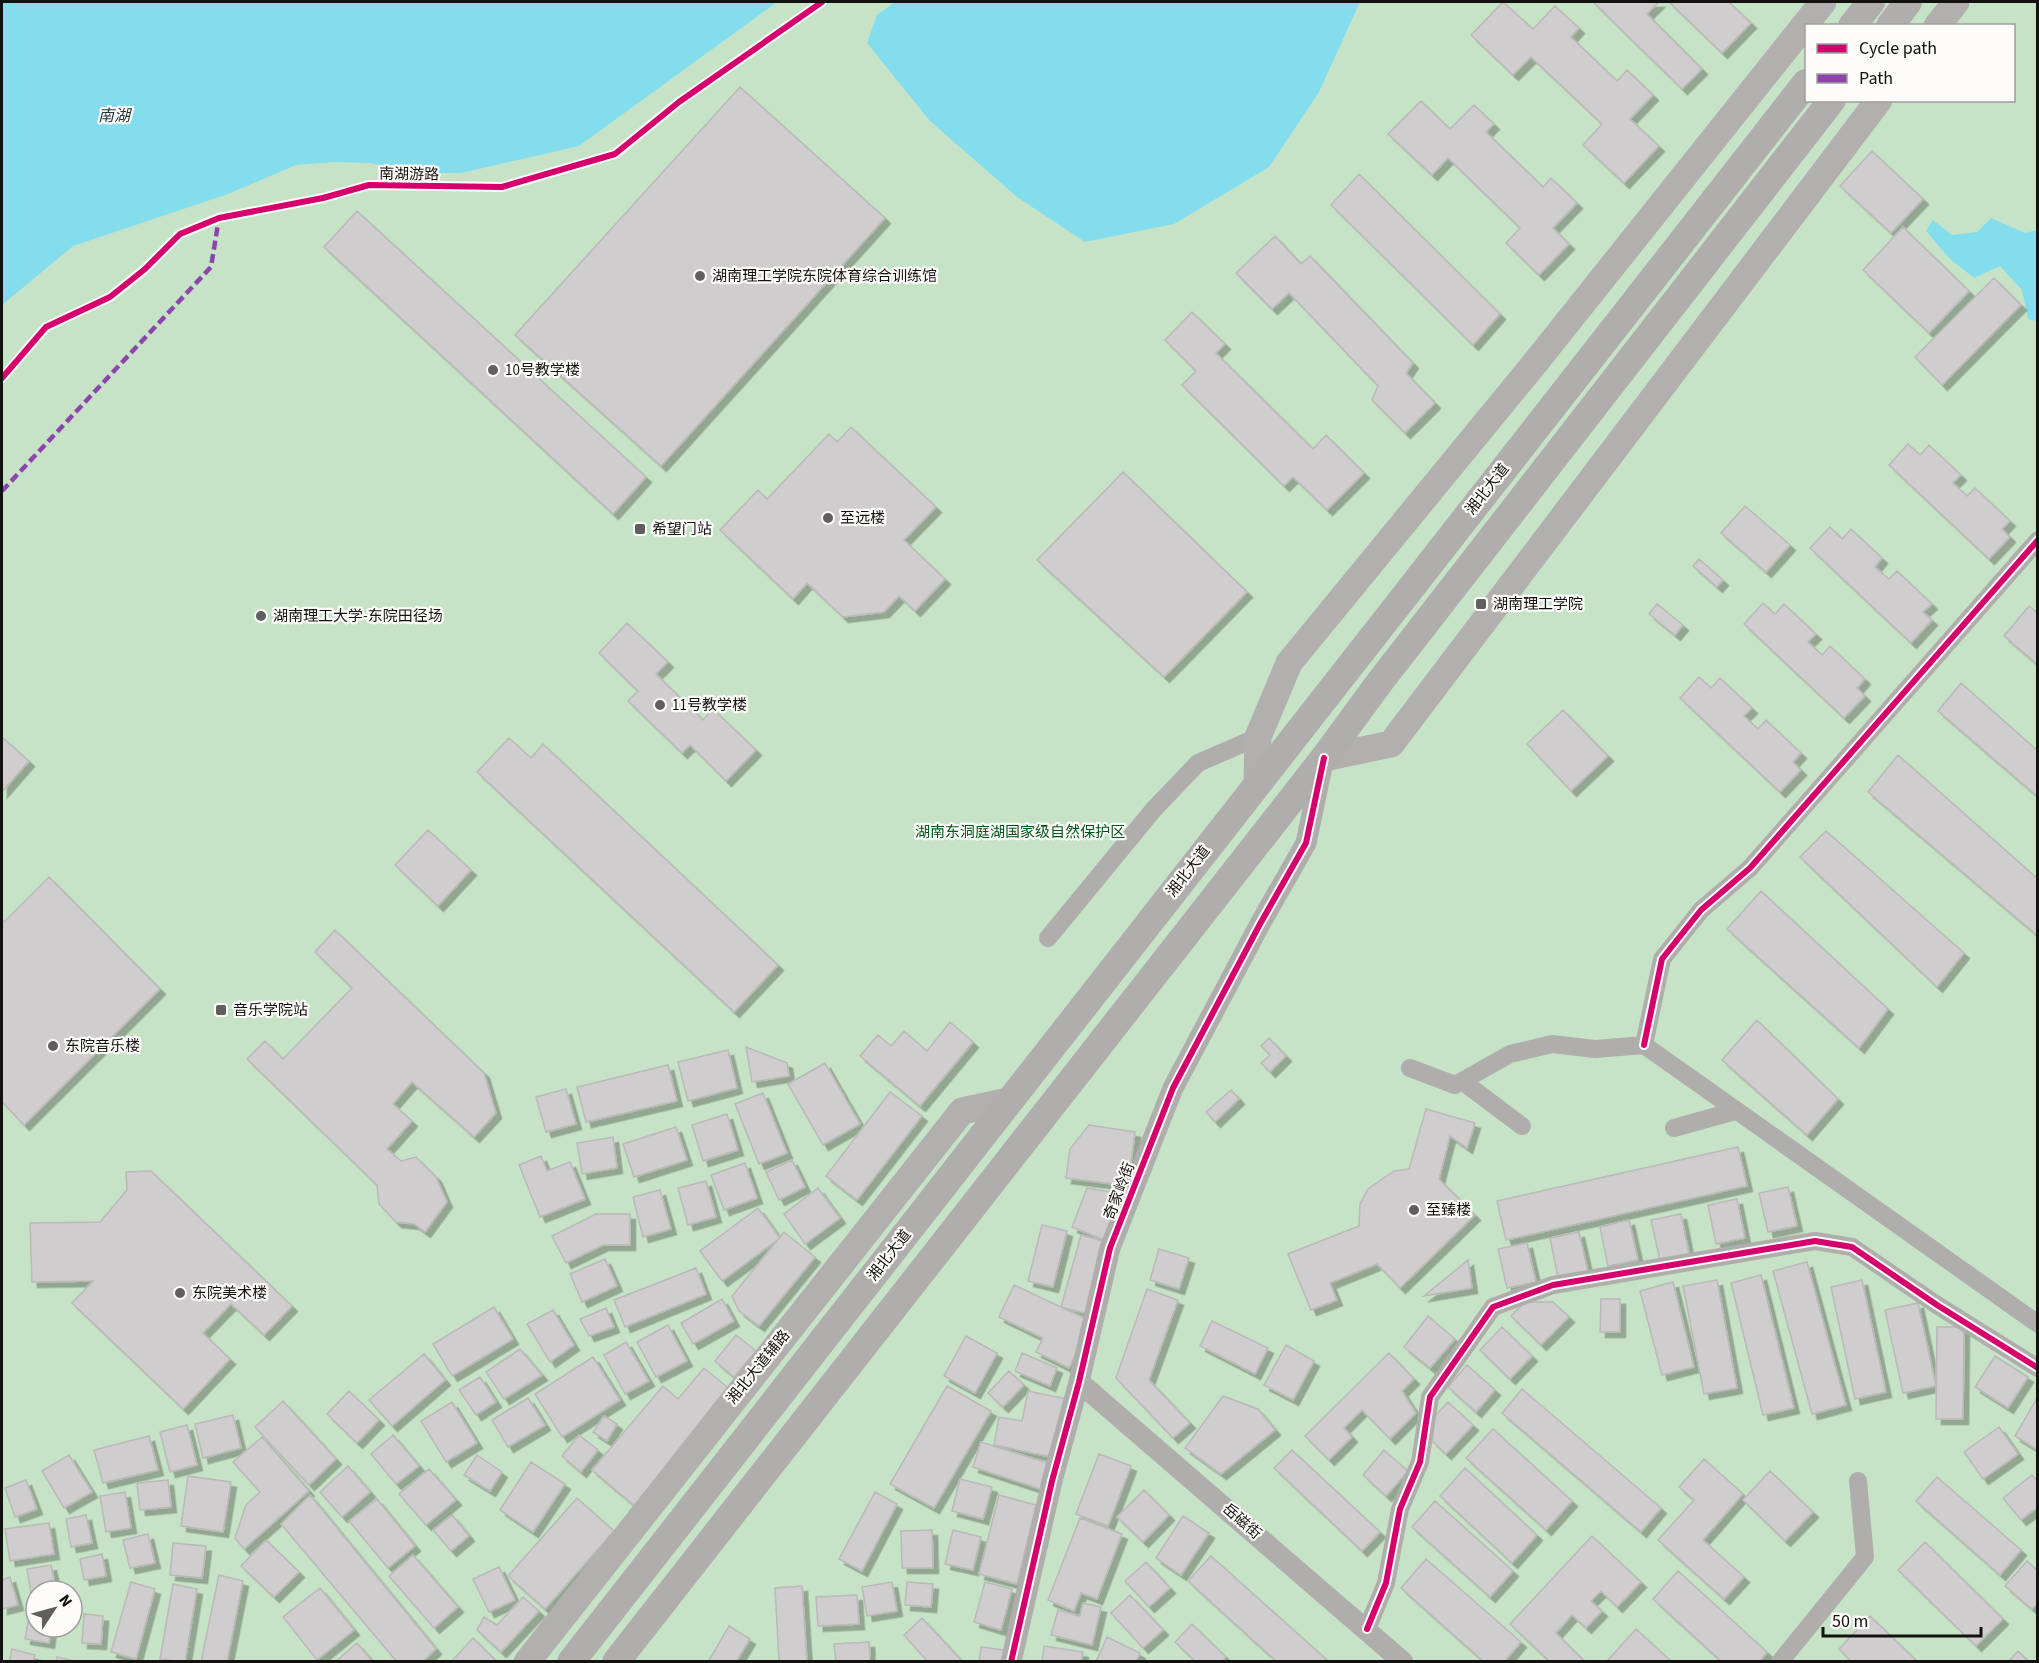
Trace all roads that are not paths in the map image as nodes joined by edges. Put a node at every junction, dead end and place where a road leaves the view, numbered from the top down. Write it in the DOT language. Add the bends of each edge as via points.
graph roads {
  1 [pos="1823,2"];
  2 [pos="1871,2"];
  3 [pos="1908,2"];
  4 [pos="1956,2"];
  5 [pos="1805,24"];
  6 [pos="1854,24"];
  7 [pos="1892,24"];
  8 [pos="1940,24"];
  9 [pos="1805,25"];
  10 [pos="1805,84"];
  11 [pos="1830,102"];
  12 [pos="1877,102"];
  13 [pos="2037,540"];
  14 [pos="1320,702"];
  15 [pos="1258,737"];
  16 [pos="1324,758"];
  17 [pos="1257,783"];
  18 [pos="1048,938"];
  19 [pos="1644,1045"];
  20 [pos="1410,1068"];
  21 [pos="1462,1081"];
  22 [pos="1008,1101"];
  23 [pos="1735,1111"];
  24 [pos="1522,1126"];
  25 [pos="1674,1128"];
  26 [pos="2037,1324"];
  27 [pos="2037,1368"];
  28 [pos="1079,1382"];
  29 [pos="1858,1481"];
  30 [pos="1367,1629"];
  31 [pos="527,1662"];
  32 [pos="571,1662"];
  33 [pos="616,1662"];
  34 [pos="1011,1662"];
  35 [pos="1403,1662"];
  36 [pos="1780,1662"];
  1 -- 5 [label="main road"];
  2 -- 6 [label="highway"];
  3 -- 7 [label="highway"];
  4 -- 8 [label="main road"];
  9 -- 15 [label="main road" via="1289,663"];
  10 -- 14 [label="highway, 湘北大道"];
  11 -- 16 [label="highway"];
  12 -- 16 [label="main road" via="1391,744"];
  13 -- 19 [label="street" via="1750,868 1701,910 1662,959"];
  14 -- 15 [label="main road"];
  14 -- 17 [label="highway, 湘北大道"];
  15 -- 17 [label="main road"];
  15 -- 18 [label="street" via="1198,764 1154,809"];
  16 -- 28 [label="street, 奇家岭街" via="1306,843 1173,1088 1143,1162 1110,1248"];
  16 -- 33 [label="highway"];
  17 -- 22 [label="highway, 湘北大道"];
  19 -- 21 [label="street" via="1596,1049 1552,1044 1510,1054"];
  19 -- 23 [label="street"];
  20 -- 21 [label="street" via="1455,1085"];
  21 -- 24 [label="street"];
  22 -- 31 [label="main road, 湘北大道辅路" via="962,1111"];
  22 -- 32 [label="highway, 湘北大道"];
  23 -- 25 [label="street"];
  23 -- 26 [label="street"];
  27 -- 30 [label="street" via="1852,1247 1815,1241 1553,1285 1493,1307 1430,1397 1420,1462 1400,1509 1386,1583"];
  28 -- 30 [label="street, 岳磁街"];
  28 -- 34 [label="street, 奇家岭街"];
  29 -- 36 [label="street" via="1865,1557"];
  30 -- 35 [label="street, 岳磁街"];
}
